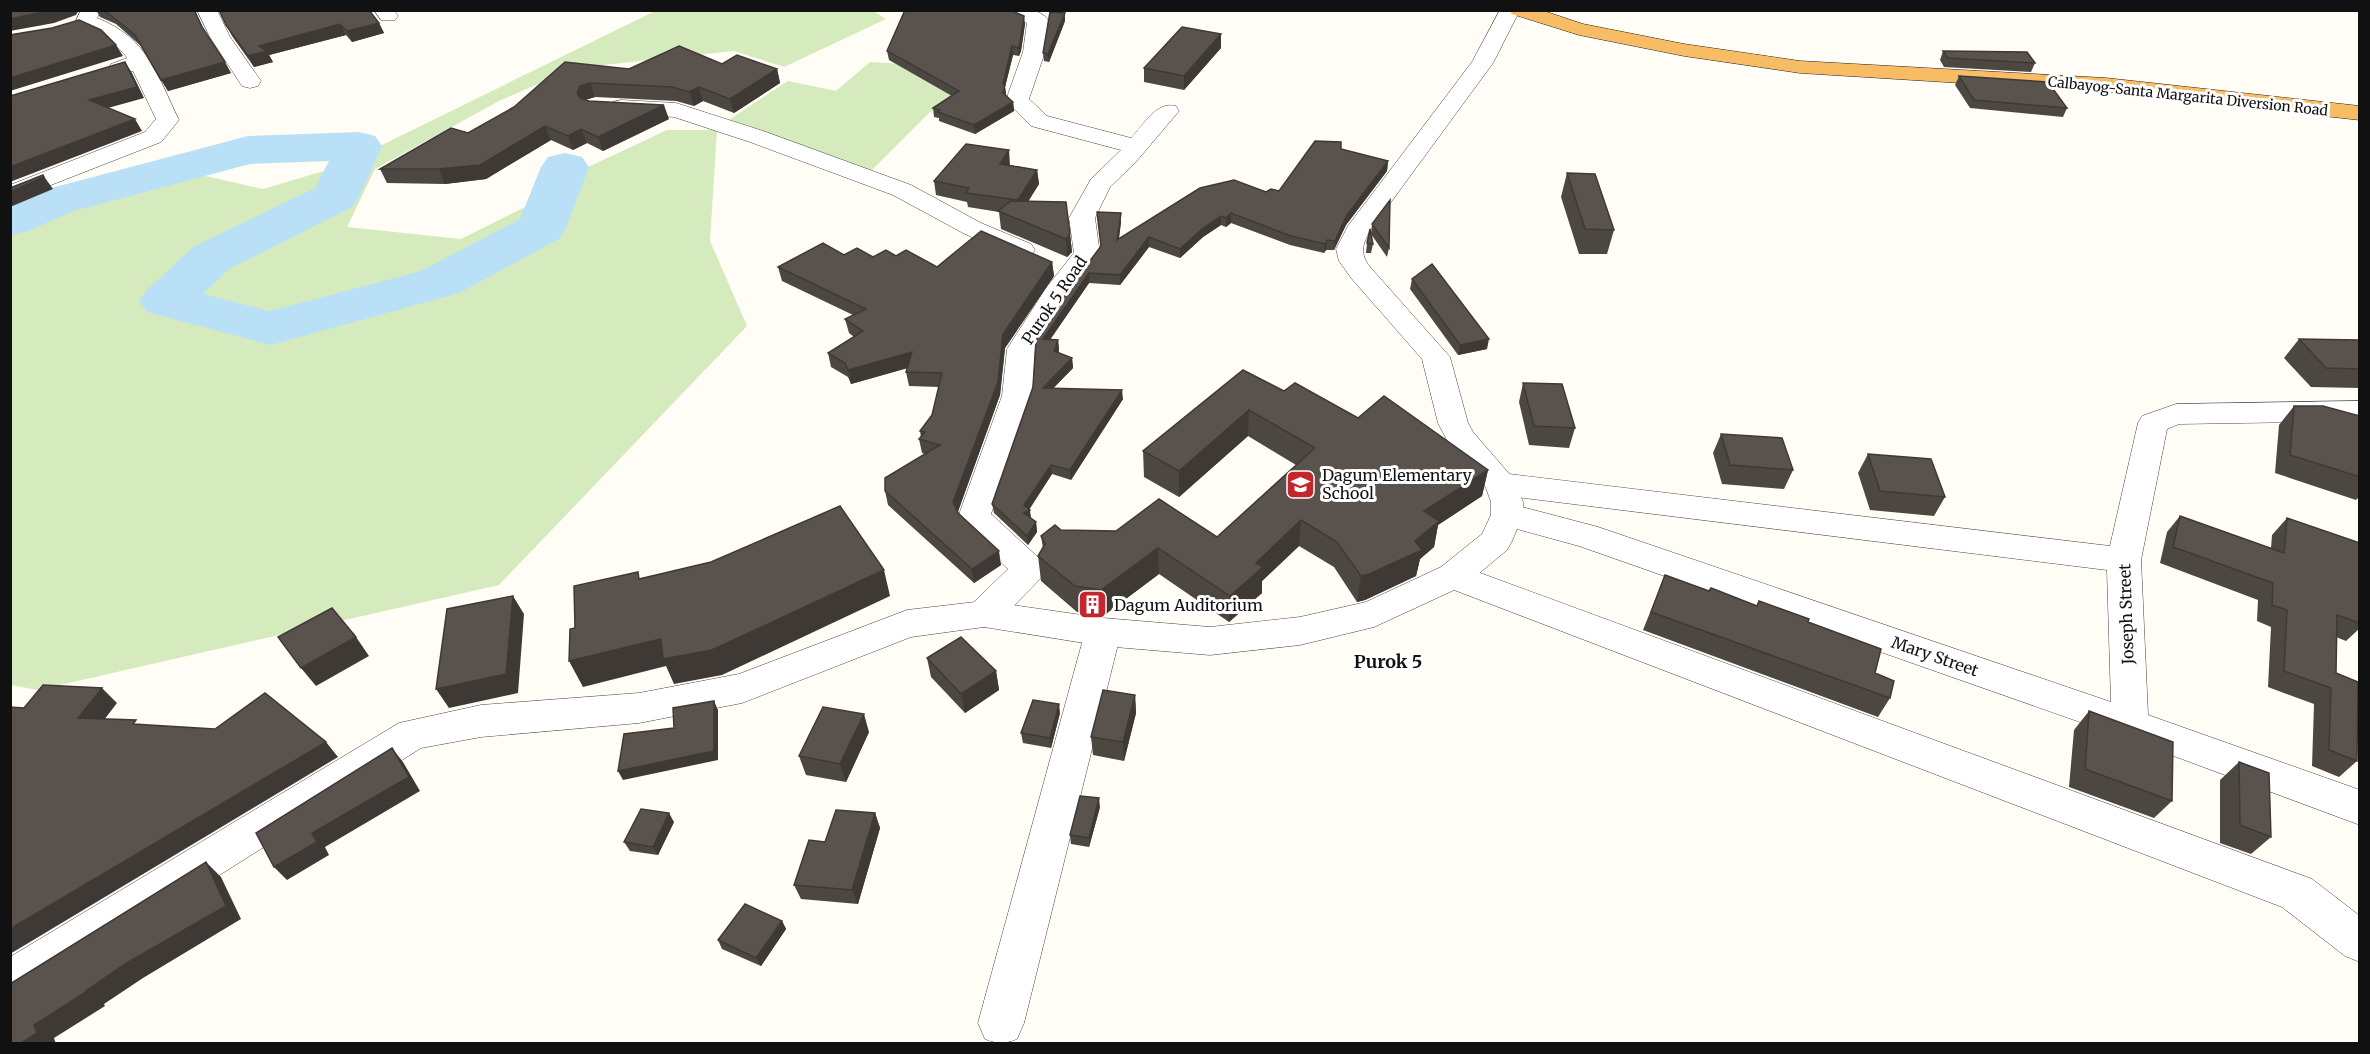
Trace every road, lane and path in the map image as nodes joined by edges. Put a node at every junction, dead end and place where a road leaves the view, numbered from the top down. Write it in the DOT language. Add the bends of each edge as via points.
graph roads {
  1 [pos="207,10"];
  2 [pos="1011,10"];
  3 [pos="1510,10"];
  4 [pos="1519,10"];
  5 [pos="82,20"];
  6 [pos="139,60"];
  7 [pos="104,73"];
  8 [pos="250,81"];
  9 [pos="595,106"];
  10 [pos="1168,111"];
  11 [pos="2360,113"];
  12 [pos="1137,147"];
  13 [pos="10,194"];
  14 [pos="1056,265"];
  15 [pos="2360,411"];
  16 [pos="1504,499"];
  17 [pos="2124,560"];
  18 [pos="1453,576"];
  19 [pos="984,614"];
  20 [pos="1103,632"];
  21 [pos="2130,724"];
  22 [pos="2360,808"];
  23 [pos="2360,942"];
  24 [pos="10,982"];
  25 [pos="1000,1023"];
  1 -- 8 [label="street"];
  2 -- 12 [label="street" via="1038,20 1035,52 1017,100 1039,121"];
  3 -- 16 [label="street" via="1482,63 1348,248 1361,273 1437,357 1460,437"];
  4 -- 11 [label="highway, Calbayog-Santa Margarita Diversion Road" via="1580,28 1684,50 1800,67 2106,85"];
  5 -- 6 [label="street" via="126,40"];
  6 -- 7 [label="street"];
  6 -- 13 [label="street" via="168,120 153,137"];
  9 -- 14 [label="street" via="676,110 758,137 902,190 972,228"];
  10 -- 12 [label="street, Purok 5 Road"];
  12 -- 14 [label="street, Purok 5 Road" via="1100,184 1082,218 1087,254"];
  14 -- 19 [label="street, Purok 5 Road" via="1056,294 1021,349 1017,396 974,517 1029,568"];
  15 -- 17 [label="street, Joseph Street" via="2176,414 2153,423"];
  16 -- 17 [label="street"];
  16 -- 18 [label="street" via="1495,541"];
  16 -- 21 [label="street, Mary Street" via="1586,536"];
  17 -- 21 [label="street, Joseph Street"];
  18 -- 20 [label="street" via="1374,614 1300,631 1210,641"];
  18 -- 23 [label="street" via="2297,893"];
  19 -- 20 [label="street"];
  19 -- 24 [label="street" via="907,624 742,688 639,708 482,721 412,734"];
  20 -- 25 [label="street"];
  21 -- 22 [label="street, Mary Street"];
}
